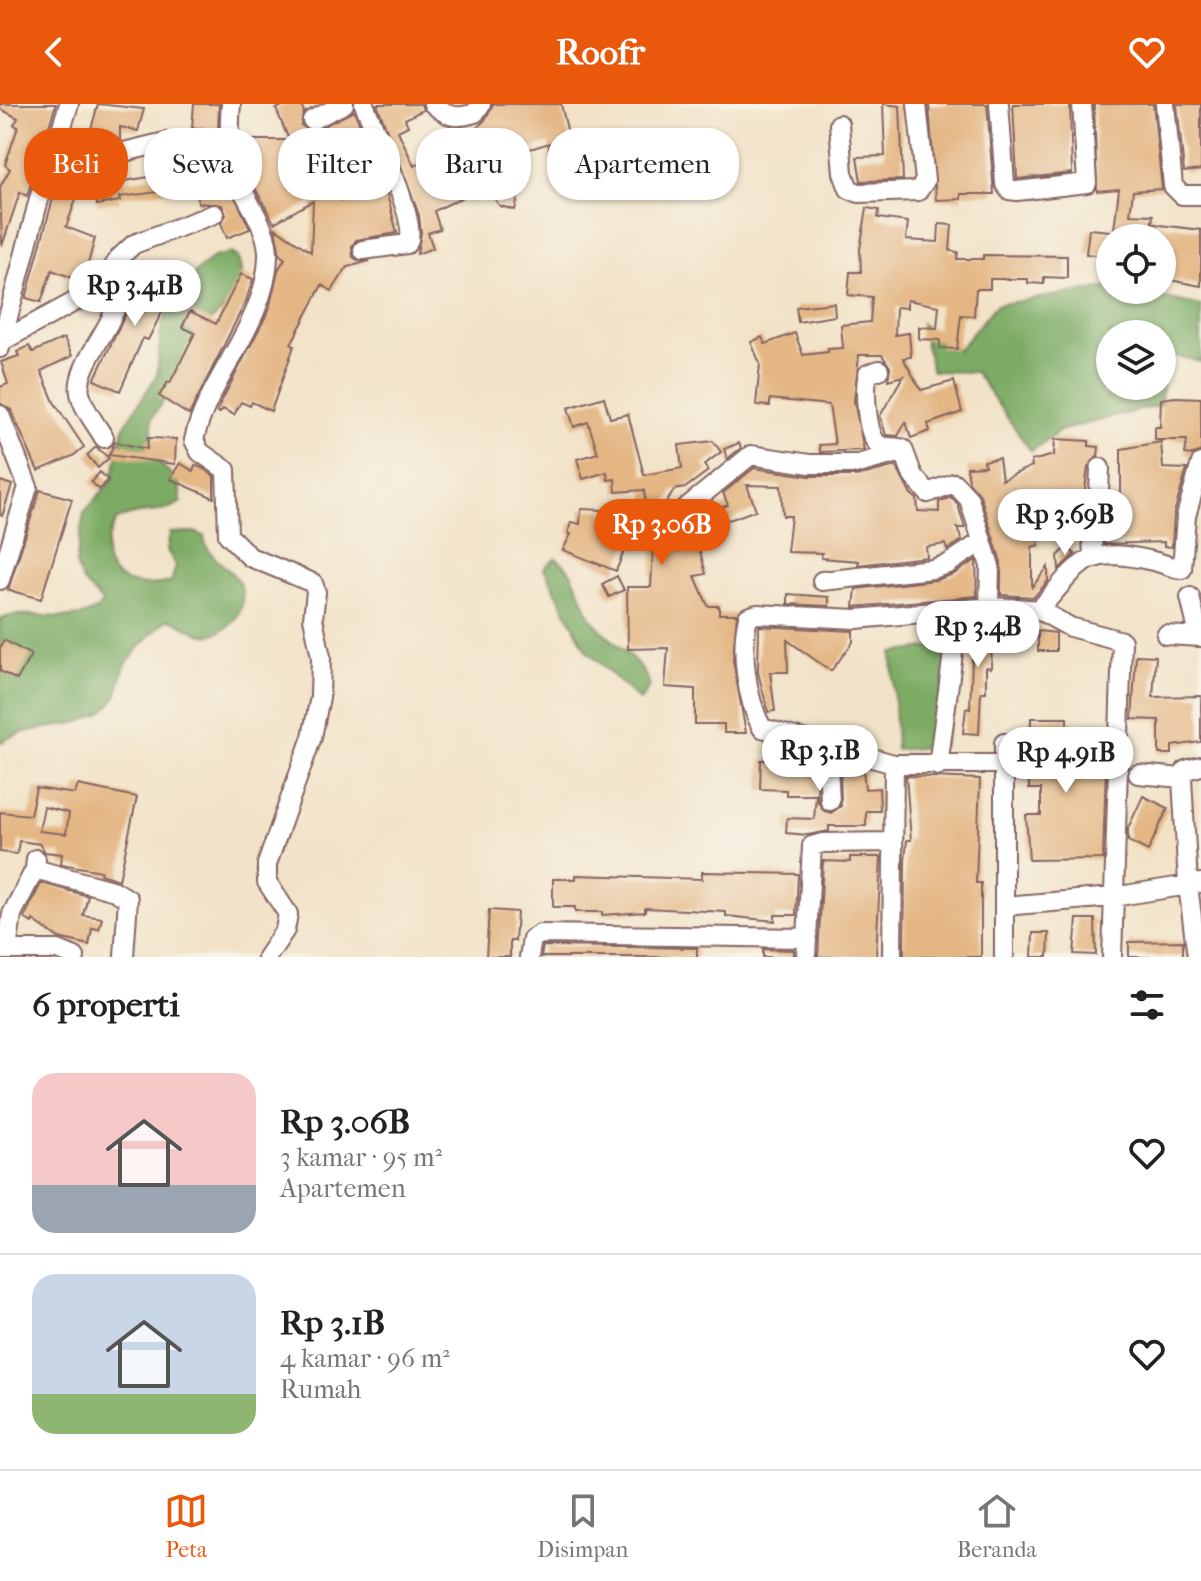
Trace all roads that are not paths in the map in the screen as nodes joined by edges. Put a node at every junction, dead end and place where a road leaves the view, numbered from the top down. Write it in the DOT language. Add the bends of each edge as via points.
graph roads {
  1 [pos="69,104"];
  2 [pos="231,104"];
  3 [pos="344,104"];
  4 [pos="364,104"];
  5 [pos="433,104"];
  6 [pos="481,104"];
  7 [pos="917,104"];
  8 [pos="999,104"];
  9 [pos="1082,104"];
  10 [pos="1165,104"];
  11 [pos="312,120"];
  12 [pos="839,124"];
  13 [pos="62,128"];
  14 [pos="230,128"];
  15 [pos="1201,195"];
  16 [pos="39,200"];
  17 [pos="248,200"];
  18 [pos="214,214"];
  19 [pos="363,250"];
  20 [pos="120,257"];
  21 [pos="2,344"];
  22 [pos="879,370"];
  23 [pos="0,415"];
  24 [pos="104,438"];
  25 [pos="903,451"];
  26 [pos="1201,463"];
  27 [pos="1100,468"];
  28 [pos="687,507"];
  29 [pos="981,542"];
  30 [pos="1093,555"];
  31 [pos="0,580"];
  32 [pos="822,581"];
  33 [pos="1190,597"];
  34 [pos="989,607"];
  35 [pos="1039,610"];
  36 [pos="1166,635"];
  37 [pos="1200,637"];
  38 [pos="955,638"];
  39 [pos="1004,743"];
  40 [pos="827,746"];
  41 [pos="894,764"];
  42 [pos="1002,764"];
  43 [pos="938,766"];
  44 [pos="1201,766"];
  45 [pos="1138,774"];
  46 [pos="1182,778"];
  47 [pos="830,801"];
  48 [pos="891,842"];
  49 [pos="1195,884"];
  50 [pos="1113,897"];
  51 [pos="1005,906"];
  52 [pos="806,938"];
  53 [pos="3,950"];
  54 [pos="75,957"];
  55 [pos="124,957"];
  56 [pos="267,957"];
  57 [pos="529,957"];
  58 [pos="806,957"];
  59 [pos="892,957"];
  60 [pos="1004,957"];
  61 [pos="1112,957"];
  62 [pos="1197,957"];
  1 -- 13 [label="street"];
  2 -- 14 [label="street"];
  3 -- 11 [label="street"];
  4 -- 19 [label="street" via="411,233 407,244"];
  5 -- 6 [label="street" via="459,118 475,113"];
  7 -- 12 [label="street" via="925,181 918,191 849,189"];
  8 -- 9 [label="street" via="1005,184 1017,191 1087,183"];
  10 -- 15 [label="street" via="1173,186 1182,195"];
  16 -- 21 [label="street"];
  17 -- 56 [label="street" via="263,228 268,258 243,334 194,440 200,452 226,470 228,535 250,557 313,583 321,657 312,737 267,864 267,882 288,914 285,930"];
  18 -- 20 [label="street" via="154,234"];
  20 -- 21 [label="street" via="100,288"];
  20 -- 24 [label="street" via="122,285 115,310 79,383 85,407"];
  22 -- 25 [label="street" via="868,374 865,388 873,438 880,446"];
  23 -- 31 [label="street" via="28,487"];
  25 -- 28 [label="street" via="858,464 810,464 751,455"];
  25 -- 29 [label="street" via="913,476 928,493 954,483 960,486"];
  26 -- 30 [label="street" via="1186,516 1182,569 1151,560"];
  27 -- 30 [label="street" via="1091,517"];
  29 -- 32 [label="street" via="932,569"];
  29 -- 34 [label="street" via="992,573"];
  30 -- 35 [label="street"];
  33 -- 37 [label="street"];
  34 -- 35 [label="street"];
  34 -- 40 [label="street" via="886,618 748,617 746,661 754,713 762,728"];
  35 -- 50 [label="street" via="1070,627 1116,637 1124,646"];
  36 -- 37 [label="street"];
  38 -- 43 [label="street"];
  39 -- 42 [label="street"];
  40 -- 41 [label="street"];
  40 -- 47 [label="street"];
  41 -- 43 [label="street"];
  41 -- 48 [label="street"];
  42 -- 43 [label="street"];
  42 -- 51 [label="street"];
  44 -- 46 [label="street" via="1191,767"];
  45 -- 46 [label="street"];
  46 -- 49 [label="street"];
  48 -- 52 [label="street" via="812,846"];
  48 -- 59 [label="street"];
  49 -- 50 [label="street"];
  49 -- 62 [label="street"];
  50 -- 51 [label="street"];
  50 -- 61 [label="street"];
  51 -- 60 [label="street"];
  52 -- 57 [label="street" via="540,934 532,939"];
  52 -- 58 [label="street"];
  53 -- 54 [label="street" via="58,950"];
  53 -- 55 [label="street" via="12,914 36,864 128,899"];
}
